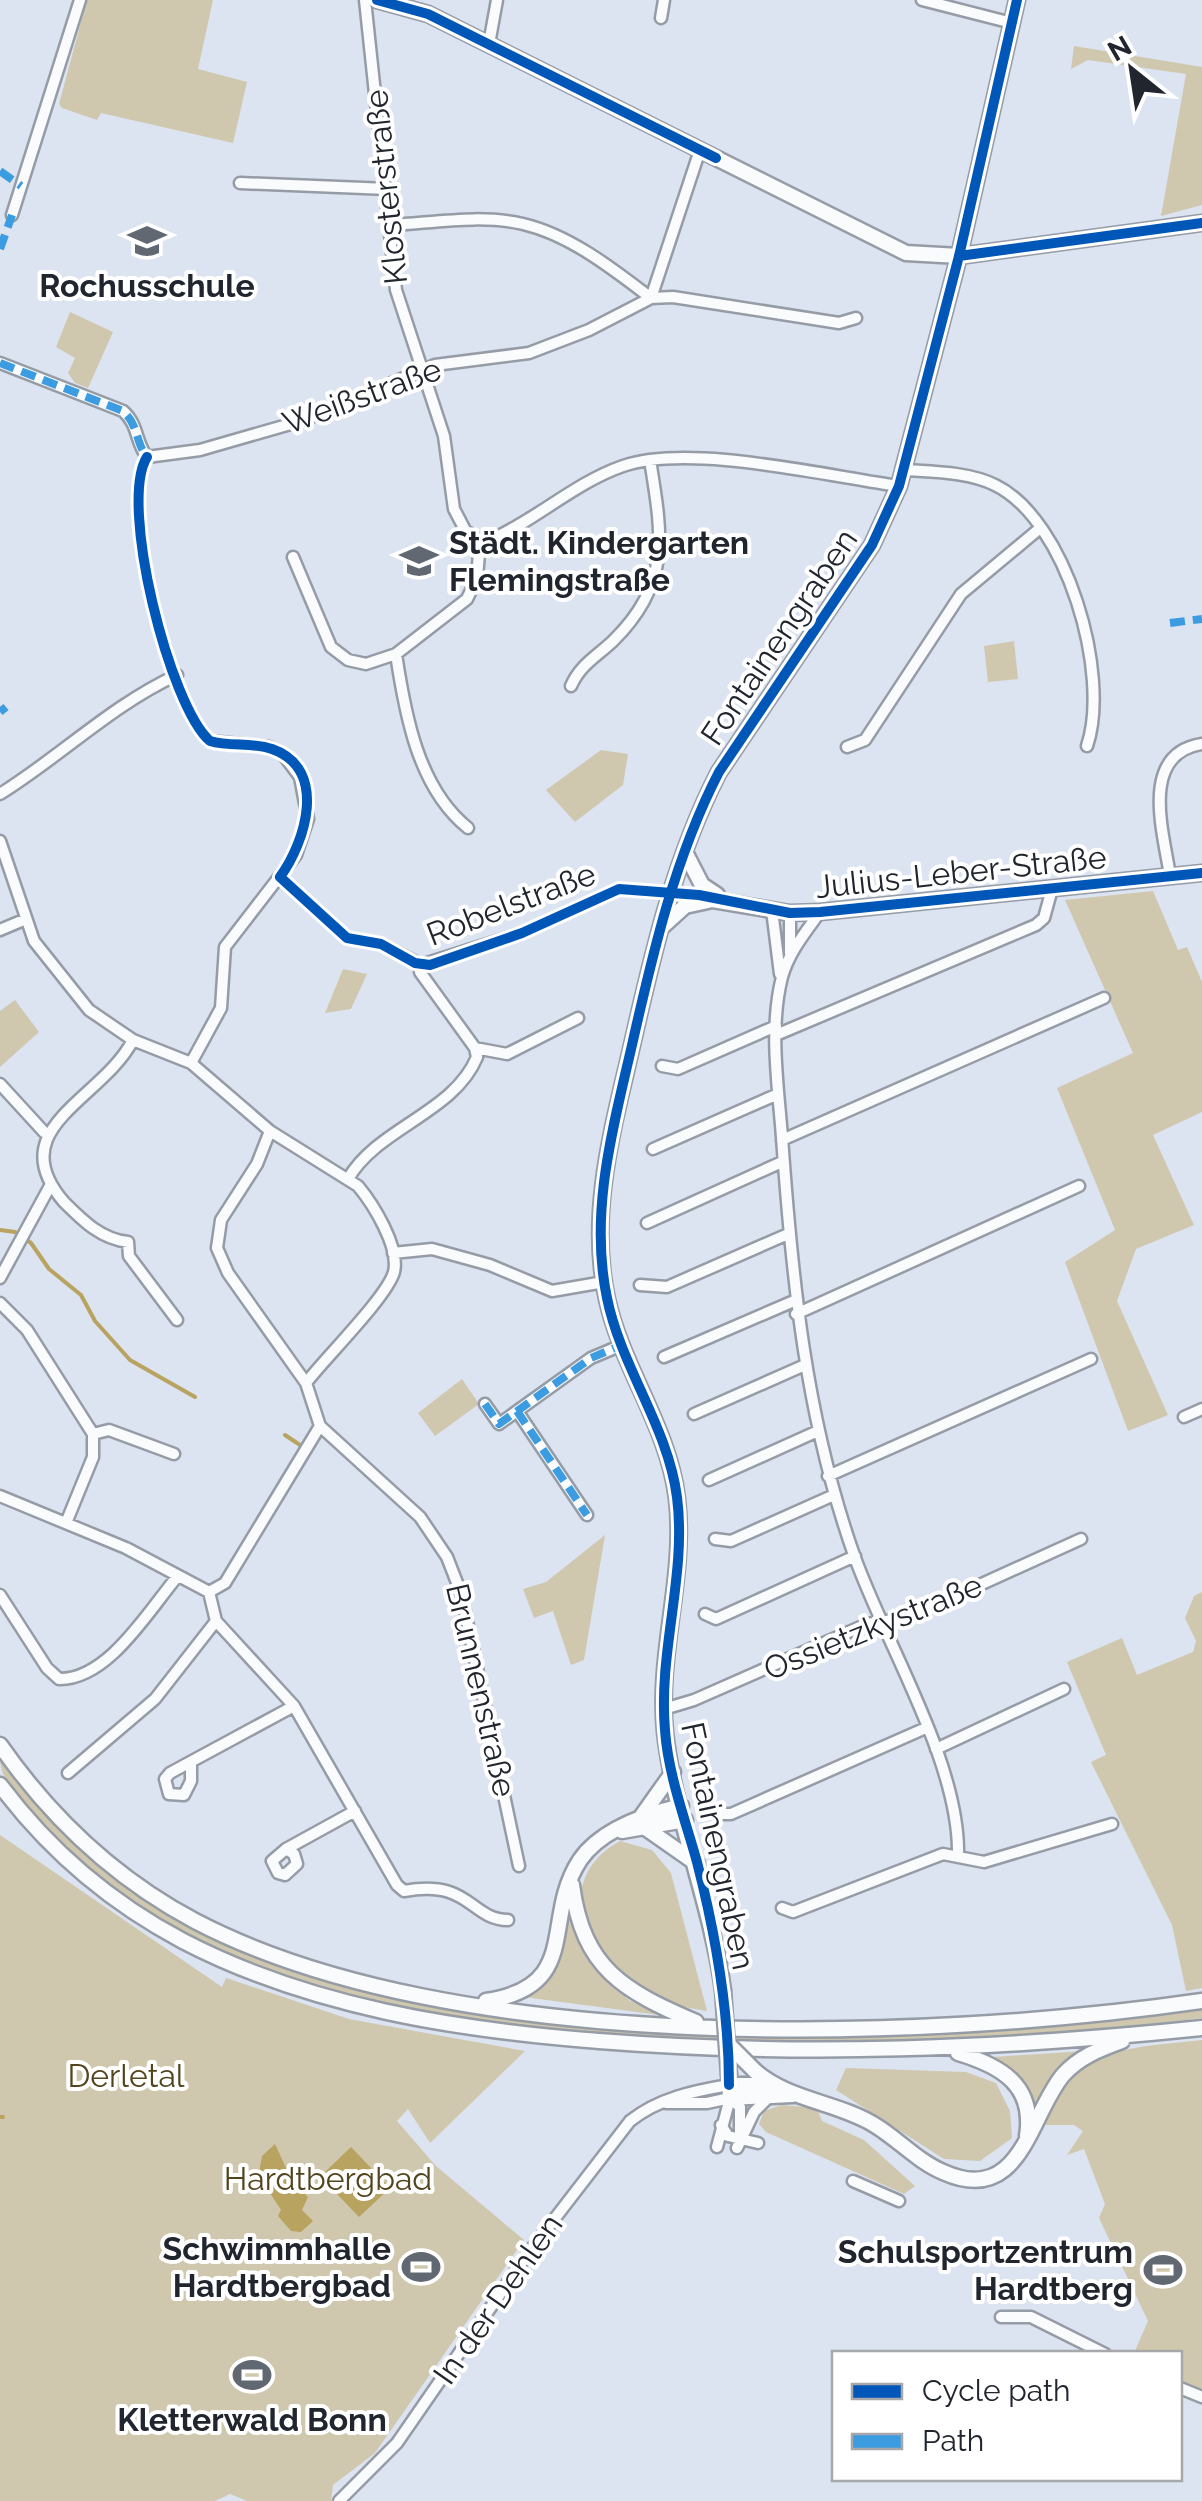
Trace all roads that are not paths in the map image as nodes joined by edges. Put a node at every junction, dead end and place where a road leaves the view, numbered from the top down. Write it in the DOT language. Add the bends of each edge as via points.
graph roads {
  1 [pos="80,0"];
  2 [pos="365,0"];
  3 [pos="376,0"];
  4 [pos="497,0"];
  5 [pos="664,0"];
  6 [pos="922,0"];
  7 [pos="1017,0"];
  8 [pos="661,18"];
  9 [pos="1012,23"];
  10 [pos="489,44"];
  11 [pos="700,150"];
  12 [pos="240,183"];
  13 [pos="388,189"];
  14 [pos="12,215"];
  15 [pos="1202,223"];
  16 [pos="390,226"];
  17 [pos="959,256"];
  18 [pos="651,298"];
  19 [pos="856,318"];
  20 [pos="0,363"];
  21 [pos="421,371"];
  22 [pos="147,457"];
  23 [pos="650,460"];
  24 [pos="904,470"];
  25 [pos="899,486"];
  26 [pos="1039,529"];
  27 [pos="480,542"];
  28 [pos="294,558"];
  29 [pos="396,654"];
  30 [pos="176,675"];
  31 [pos="572,686"];
  32 [pos="1202,744"];
  33 [pos="1086,746"];
  34 [pos="846,748"];
  35 [pos="0,794"];
  36 [pos="468,828"];
  37 [pos="0,840"];
  38 [pos="685,852"];
  39 [pos="1202,873"];
  40 [pos="1170,876"];
  41 [pos="280,877"];
  42 [pos="1052,889"];
  43 [pos="670,893"];
  44 [pos="726,901"];
  45 [pos="685,906"];
  46 [pos="772,910"];
  47 [pos="820,912"];
  48 [pos="790,913"];
  49 [pos="26,920"];
  50 [pos="0,930"];
  51 [pos="660,930"];
  52 [pos="790,954"];
  53 [pos="421,965"];
  54 [pos="781,980"];
  55 [pos="1104,998"];
  56 [pos="578,1018"];
  57 [pos="776,1031"];
  58 [pos="133,1040"];
  59 [pos="476,1048"];
  60 [pos="190,1064"];
  61 [pos="662,1066"];
  62 [pos="0,1084"];
  63 [pos="778,1094"];
  64 [pos="270,1130"];
  65 [pos="44,1132"];
  66 [pos="782,1140"];
  67 [pos="653,1149"];
  68 [pos="782,1162"];
  69 [pos="348,1179"];
  70 [pos="50,1186"];
  71 [pos="1079,1186"];
  72 [pos="647,1224"];
  73 [pos="788,1234"];
  74 [pos="393,1253"];
  75 [pos="0,1278"];
  76 [pos="604,1282"];
  77 [pos="640,1285"];
  78 [pos="794,1301"];
  79 [pos="0,1303"];
  80 [pos="796,1314"];
  81 [pos="177,1320"];
  82 [pos="622,1345"];
  83 [pos="664,1357"];
  84 [pos="1090,1360"];
  85 [pos="804,1365"];
  86 [pos="306,1383"];
  87 [pos="484,1404"];
  88 [pos="1202,1409"];
  89 [pos="518,1411"];
  90 [pos="694,1414"];
  91 [pos="1184,1417"];
  92 [pos="320,1426"];
  93 [pos="818,1431"];
  94 [pos="92,1434"];
  95 [pos="174,1454"];
  96 [pos="828,1476"];
  97 [pos="709,1480"];
  98 [pos="834,1495"];
  99 [pos="0,1496"];
  100 [pos="586,1515"];
  101 [pos="66,1524"];
  102 [pos="714,1538"];
  103 [pos="1081,1539"];
  104 [pos="855,1556"];
  105 [pos="177,1577"];
  106 [pos="209,1592"];
  107 [pos="0,1596"];
  108 [pos="704,1614"];
  109 [pos="216,1621"];
  110 [pos="882,1621"];
  111 [pos="1064,1690"];
  112 [pos="294,1706"];
  113 [pos="664,1709"];
  114 [pos="928,1727"];
  115 [pos="0,1745"];
  116 [pos="936,1750"];
  117 [pos="191,1764"];
  118 [pos="673,1772"];
  119 [pos="68,1773"];
  120 [pos="0,1785"];
  121 [pos="355,1811"];
  122 [pos="683,1813"];
  123 [pos="716,1814"];
  124 [pos="644,1824"];
  125 [pos="1112,1824"];
  126 [pos="286,1849"];
  127 [pos="958,1856"];
  128 [pos="697,1864"];
  129 [pos="519,1866"];
  130 [pos="571,1880"];
  131 [pos="782,1908"];
  132 [pos="508,1920"];
  133 [pos="1202,2001"];
  134 [pos="471,2004"];
  135 [pos="706,2026"];
  136 [pos="1202,2028"];
  137 [pos="1137,2035"];
  138 [pos="729,2045"];
  139 [pos="948,2050"];
  140 [pos="729,2086"];
  141 [pos="770,2091"];
  142 [pos="721,2125"];
  143 [pos="758,2144"];
  144 [pos="740,2145"];
  145 [pos="1025,2146"];
  146 [pos="720,2148"];
  147 [pos="854,2181"];
  148 [pos="899,2202"];
  149 [pos="1001,2317"];
  150 [pos="1098,2351"];
  151 [pos="339,2501"];
  1 -- 14 [label="street"];
  2 -- 13 [label="street, Klosterstraße"];
  3 -- 10 [label="main road" via="428,14"];
  4 -- 10 [label="street"];
  5 -- 8 [label="street"];
  6 -- 9 [label="street"];
  7 -- 9 [label="main road, Fontainengraben"];
  9 -- 17 [label="main road, Fontainengraben"];
  10 -- 11 [label="main road"];
  11 -- 17 [label="main road" via="906,253"];
  11 -- 18 [label="street"];
  12 -- 13 [label="street"];
  13 -- 16 [label="street, Klosterstraße"];
  15 -- 17 [label="main road"];
  16 -- 18 [label="street" via="522,223 553,234"];
  16 -- 21 [label="street, Klosterstraße" via="396,290"];
  17 -- 24 [label="main road, Fontainengraben"];
  18 -- 19 [label="street" via="840,322"];
  18 -- 21 [label="street, Weißstraße" via="529,353"];
  20 -- 22 [label="street" via="123,411"];
  21 -- 22 [label="street, Weißstraße" via="301,421 200,450"];
  21 -- 27 [label="street, Klosterstraße" via="444,436 454,508"];
  22 -- 30 [label="street" via="139,470 137,523"];
  23 -- 25 [label="street" via="688,458"];
  23 -- 27 [label="street" via="595,478 503,535"];
  23 -- 31 [label="street" via="662,536 658,572 634,617 578,670"];
  24 -- 25 [label="main road, Fontainengraben"];
  24 -- 26 [label="street" via="995,485 1020,502"];
  25 -- 38 [label="main road, Fontainengraben" via="872,545 719,772"];
  26 -- 33 [label="street" via="1061,560 1083,616 1095,721"];
  26 -- 34 [label="street" via="961,594 864,740"];
  27 -- 29 [label="street" via="477,578 466,598"];
  28 -- 29 [label="street" via="336,652 366,664"];
  29 -- 36 [label="street" via="419,755 451,815"];
  30 -- 35 [label="street" via="114,710"];
  30 -- 41 [label="street" via="210,741 269,747 300,777 308,820"];
  32 -- 40 [label="street" via="1174,757 1158,788"];
  37 -- 49 [label="street"];
  38 -- 43 [label="main road, Fontainengraben"];
  38 -- 44 [label="main road" via="702,885"];
  39 -- 40 [label="main road, Julius-Leber-Straße"];
  40 -- 42 [label="main road, Julius-Leber-Straße"];
  41 -- 53 [label="street, Robelstraße" via="348,938 381,944"];
  41 -- 60 [label="street" via="225,947 221,1008"];
  42 -- 47 [label="main road, Julius-Leber-Straße"];
  42 -- 57 [label="street" via="1036,925"];
  43 -- 44 [label="main road, Julius-Leber-Straße"];
  43 -- 45 [label="main road"];
  43 -- 51 [label="main road, Fontainengraben"];
  43 -- 53 [label="street, Robelstraße" via="620,889 522,933"];
  44 -- 45 [label="main road, Julius-Leber-Straße"];
  44 -- 46 [label="main road, Julius-Leber-Straße"];
  45 -- 51 [label="main road"];
  46 -- 48 [label="main road, Julius-Leber-Straße"];
  46 -- 54 [label="street"];
  47 -- 48 [label="main road, Julius-Leber-Straße"];
  47 -- 52 [label="street"];
  48 -- 52 [label="street"];
  49 -- 50 [label="street"];
  49 -- 58 [label="street" via="34,941 88,1010"];
  51 -- 76 [label="main road, Fontainengraben" via="604,1181"];
  52 -- 54 [label="street"];
  53 -- 59 [label="street"];
  54 -- 57 [label="street"];
  55 -- 66 [label="street"];
  56 -- 59 [label="street" via="507,1054"];
  57 -- 61 [label="street" via="678,1069"];
  57 -- 63 [label="street"];
  58 -- 60 [label="street"];
  58 -- 65 [label="street" via="122,1061"];
  59 -- 69 [label="street" via="478,1057 464,1078"];
  60 -- 64 [label="street"];
  62 -- 65 [label="street"];
  63 -- 66 [label="street"];
  63 -- 67 [label="street"];
  64 -- 69 [label="street"];
  64 -- 86 [label="street, Brunnenstraße" via="222,1220 217,1248"];
  65 -- 70 [label="street" via="37,1157"];
  66 -- 68 [label="street"];
  68 -- 72 [label="street"];
  68 -- 73 [label="street"];
  69 -- 74 [label="street" via="366,1196"];
  70 -- 75 [label="street"];
  70 -- 81 [label="street" via="110,1240 128,1242 129,1256"];
  71 -- 80 [label="street"];
  73 -- 77 [label="street" via="667,1287"];
  73 -- 78 [label="street"];
  74 -- 76 [label="street" via="432,1249 552,1291"];
  74 -- 86 [label="street" via="395,1270 386,1288"];
  76 -- 82 [label="main road, Fontainengraben"];
  78 -- 80 [label="street"];
  78 -- 83 [label="street"];
  79 -- 94 [label="street" via="27,1330"];
  80 -- 85 [label="street"];
  82 -- 89 [label="street" via="591,1358"];
  82 -- 113 [label="main road, Fontainengraben" via="677,1494 679,1546"];
  84 -- 96 [label="street"];
  85 -- 90 [label="street"];
  85 -- 93 [label="street"];
  86 -- 92 [label="street, Brunnenstraße"];
  87 -- 89 [label="street" via="499,1424"];
  88 -- 91 [label="street"];
  89 -- 100 [label="street"];
  92 -- 106 [label="street" via="226,1583"];
  92 -- 129 [label="street, Brunnenstraße" via="420,1517 447,1557 461,1594"];
  93 -- 96 [label="street"];
  93 -- 97 [label="street"];
  94 -- 95 [label="street" via="109,1430"];
  94 -- 101 [label="street" via="93,1458"];
  96 -- 98 [label="street"];
  98 -- 102 [label="street" via="731,1541"];
  98 -- 104 [label="street"];
  99 -- 101 [label="street"];
  101 -- 105 [label="street"];
  103 -- 110 [label="street, Ossietzkystraße" via="907,1618"];
  104 -- 108 [label="street" via="716,1619"];
  104 -- 110 [label="street"];
  105 -- 106 [label="street"];
  105 -- 107 [label="street" via="108,1658 68,1679 46,1668"];
  106 -- 109 [label="street"];
  109 -- 112 [label="street"];
  109 -- 119 [label="street" via="155,1698"];
  110 -- 113 [label="street, Ossietzkystraße"];
  110 -- 114 [label="street"];
  111 -- 116 [label="street"];
  112 -- 117 [label="street"];
  112 -- 121 [label="street"];
  113 -- 118 [label="main road, Fontainengraben"];
  114 -- 116 [label="street"];
  114 -- 123 [label="street" via="730,1814"];
  115 -- 134 [label="main road" via="61,1821 100,1857 194,1920 336,1976"];
  116 -- 127 [label="street"];
  118 -- 122 [label="main road, Fontainengraben"];
  118 -- 124 [label="main road"];
  120 -- 139 [label="main road" via="73,1864 150,1922 238,1967 365,2008 486,2029 649,2045"];
  121 -- 126 [label="street"];
  121 -- 132 [label="street" via="404,1891 446,1888 496,1920"];
  122 -- 124 [label="main road"];
  122 -- 128 [label="main road, Fontainengraben"];
  124 -- 128 [label="main road"];
  124 -- 130 [label="main road" via="594,1844"];
  125 -- 127 [label="street" via="984,1862"];
  127 -- 131 [label="street" via="943,1854 793,1912"];
  128 -- 138 [label="main road, Fontainengraben, bridge"];
  130 -- 134 [label="main road" via="548,1970 519,1993"];
  130 -- 135 [label="main road" via="591,1952 612,1976 638,1996"];
  133 -- 135 [label="main road" via="998,2022"];
  134 -- 135 [label="main road"];
  136 -- 137 [label="main road"];
  137 -- 139 [label="main road"];
  137 -- 145 [label="main road" via="1066,2071"];
  138 -- 140 [label="main road, Fontainengraben, bridge"];
  138 -- 141 [label="main road, bridge"];
  139 -- 145 [label="main road" via="988,2062 1019,2085 1030,2118"];
  140 -- 141 [label="main road"];
  140 -- 142 [label="street, Fontainengraben"];
  140 -- 144 [label="street, Fontainengraben" via="740,2108"];
  140 -- 151 [label="street, In der Dehlen" via="707,2104 661,2103 630,2121 396,2442"];
  141 -- 144 [label="street"];
  141 -- 145 [label="main road" via="858,2115 932,2167 964,2179 1001,2171"];
  142 -- 144 [label="street"];
  142 -- 146 [label="street, Fontainengraben"];
  143 -- 144 [label="street"];
  147 -- 148 [label="street"];
  149 -- 150 [label="street" via="1031,2317"];
}
